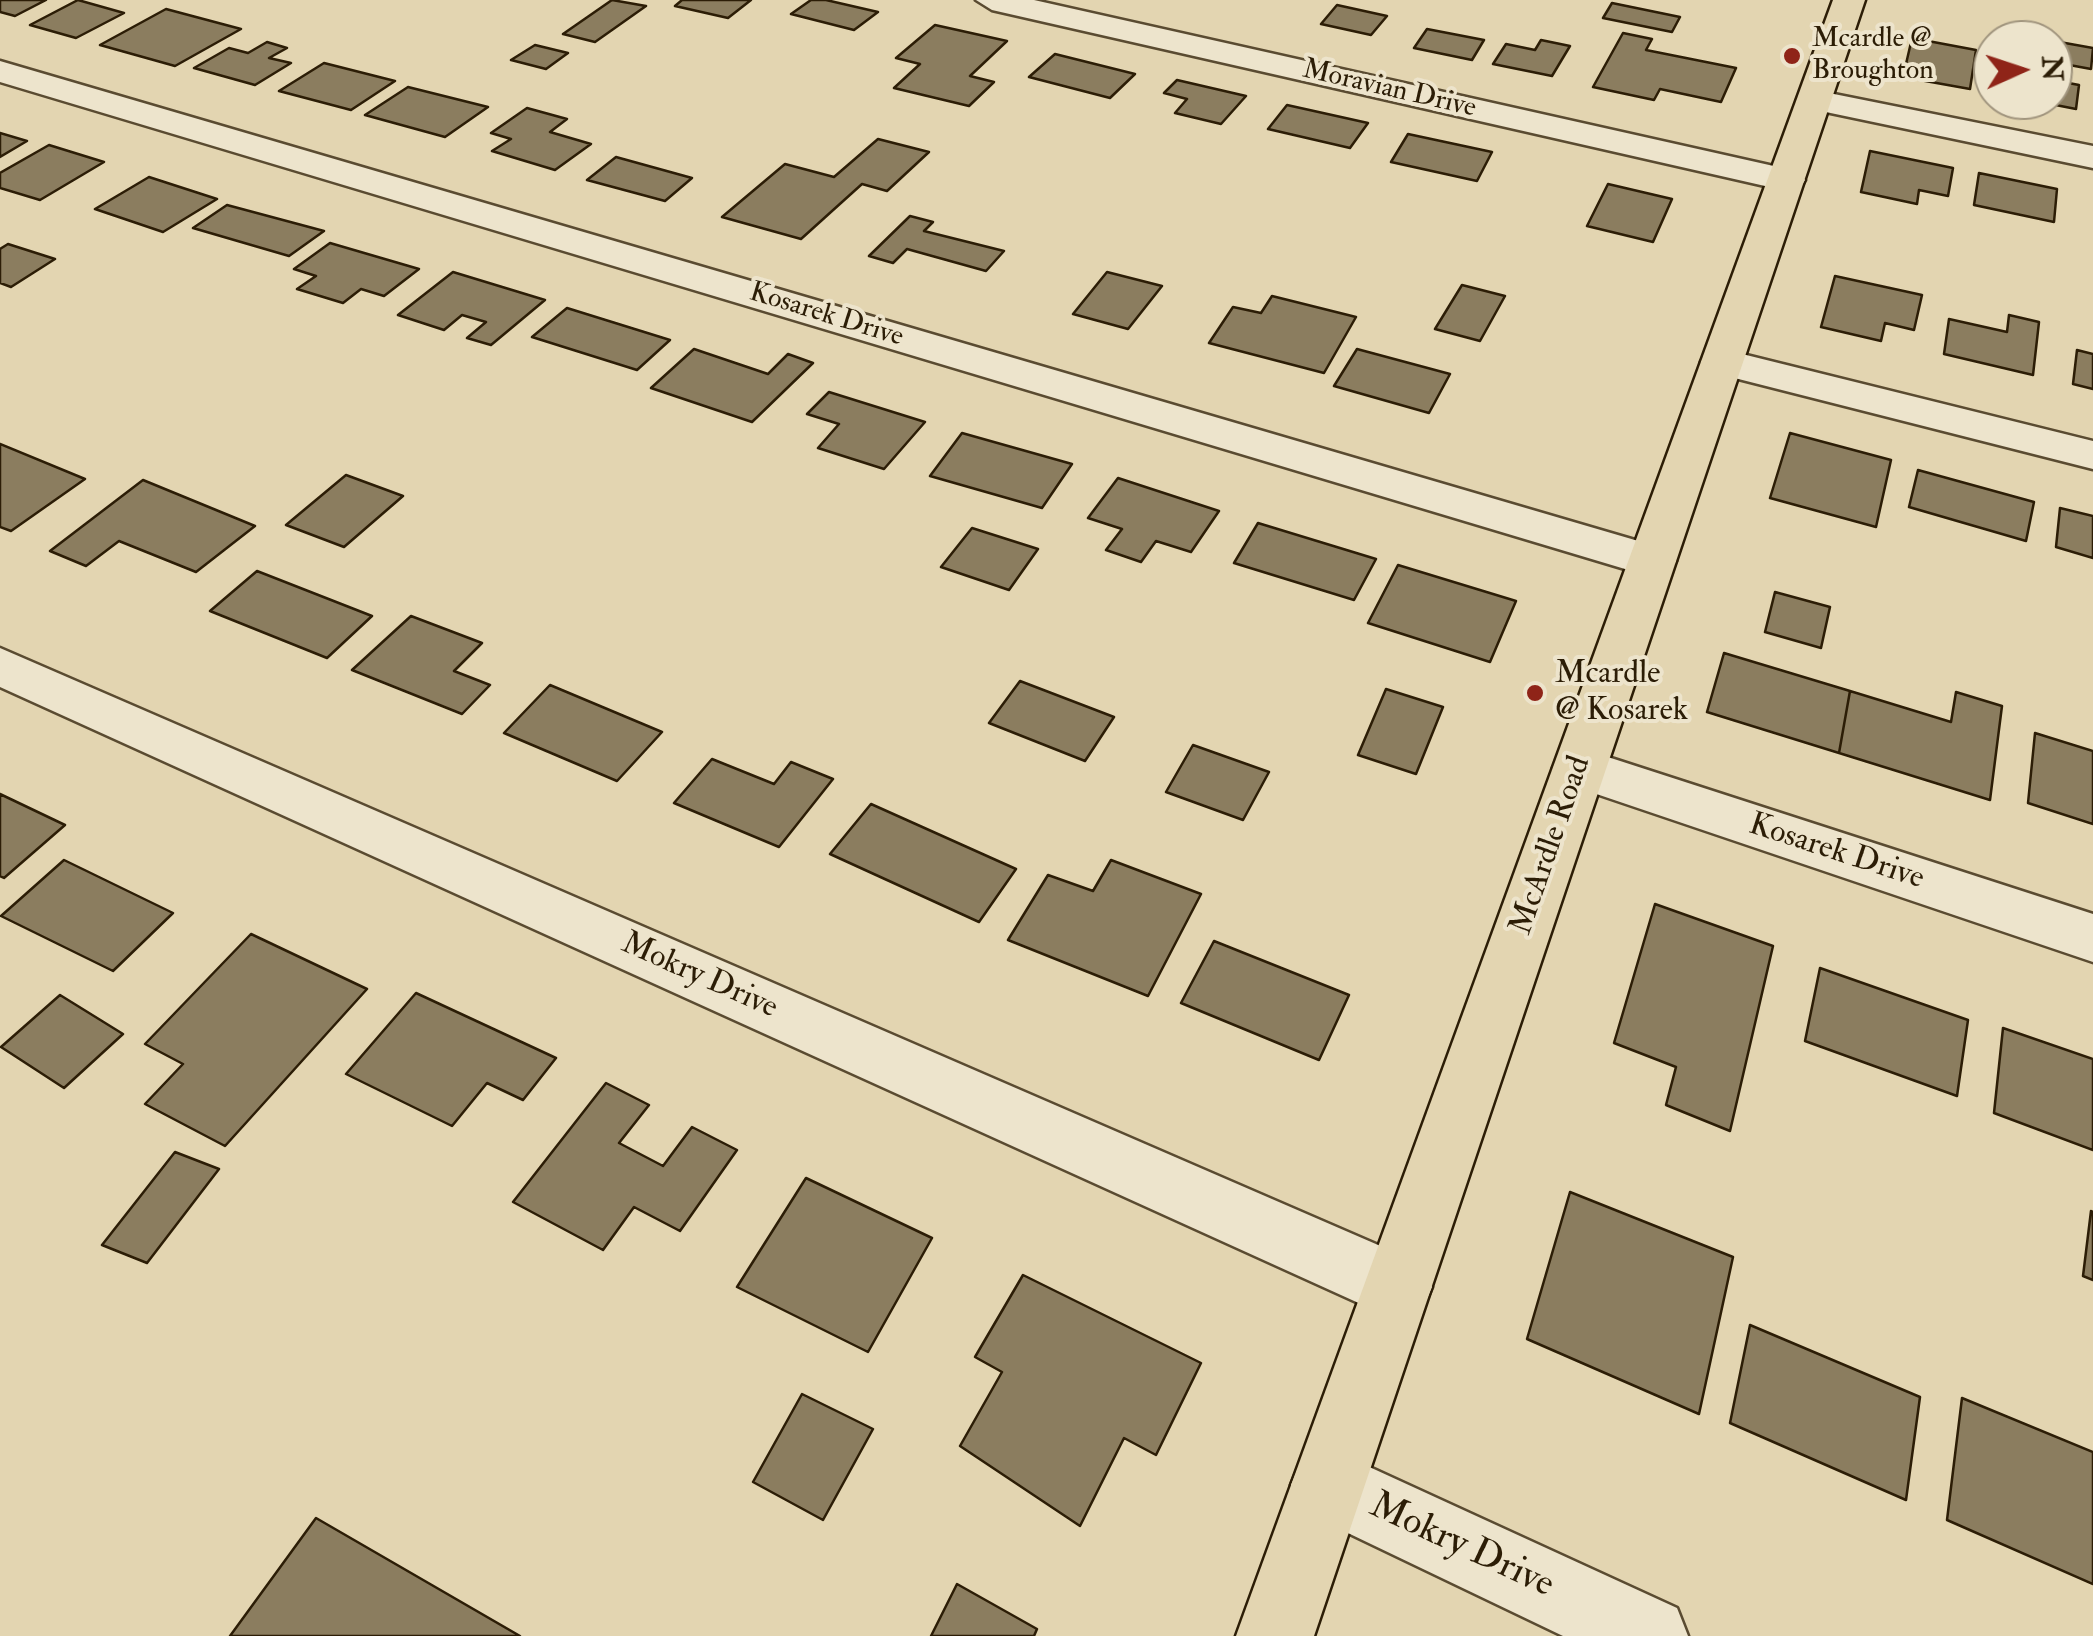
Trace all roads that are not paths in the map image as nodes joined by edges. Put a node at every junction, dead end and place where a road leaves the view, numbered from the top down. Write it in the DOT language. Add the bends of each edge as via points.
graph roads {
  1 [pos="992,0"];
  2 [pos="1849,0"];
  3 [pos="0,71"];
  4 [pos="1814,100"];
  5 [pos="2093,157"];
  6 [pos="1786,180"];
  7 [pos="1722,362"];
  8 [pos="2093,456"];
  9 [pos="1652,562"];
  10 [pos="0,666"];
  11 [pos="1580,768"];
  12 [pos="2093,938"];
  13 [pos="1398,1287"];
  14 [pos="1328,1485"];
  15 [pos="1275,1636"];
  16 [pos="1649,1636"];
  1 -- 6 [label="street, Moravian Drive"];
  2 -- 4 [label="main road, McArdle Road"];
  3 -- 9 [label="street, Kosarek Drive"];
  4 -- 5 [label="street"];
  4 -- 6 [label="main road, McArdle Road"];
  6 -- 7 [label="main road, McArdle Road"];
  7 -- 8 [label="street"];
  7 -- 9 [label="main road, McArdle Road"];
  9 -- 11 [label="main road, McArdle Road"];
  10 -- 13 [label="street, Mokry Drive"];
  11 -- 12 [label="street, Kosarek Drive"];
  11 -- 13 [label="main road, McArdle Road"];
  13 -- 14 [label="main road, McArdle Road"];
  14 -- 15 [label="main road, McArdle Road"];
  14 -- 16 [label="street, Mokry Drive"];
}
